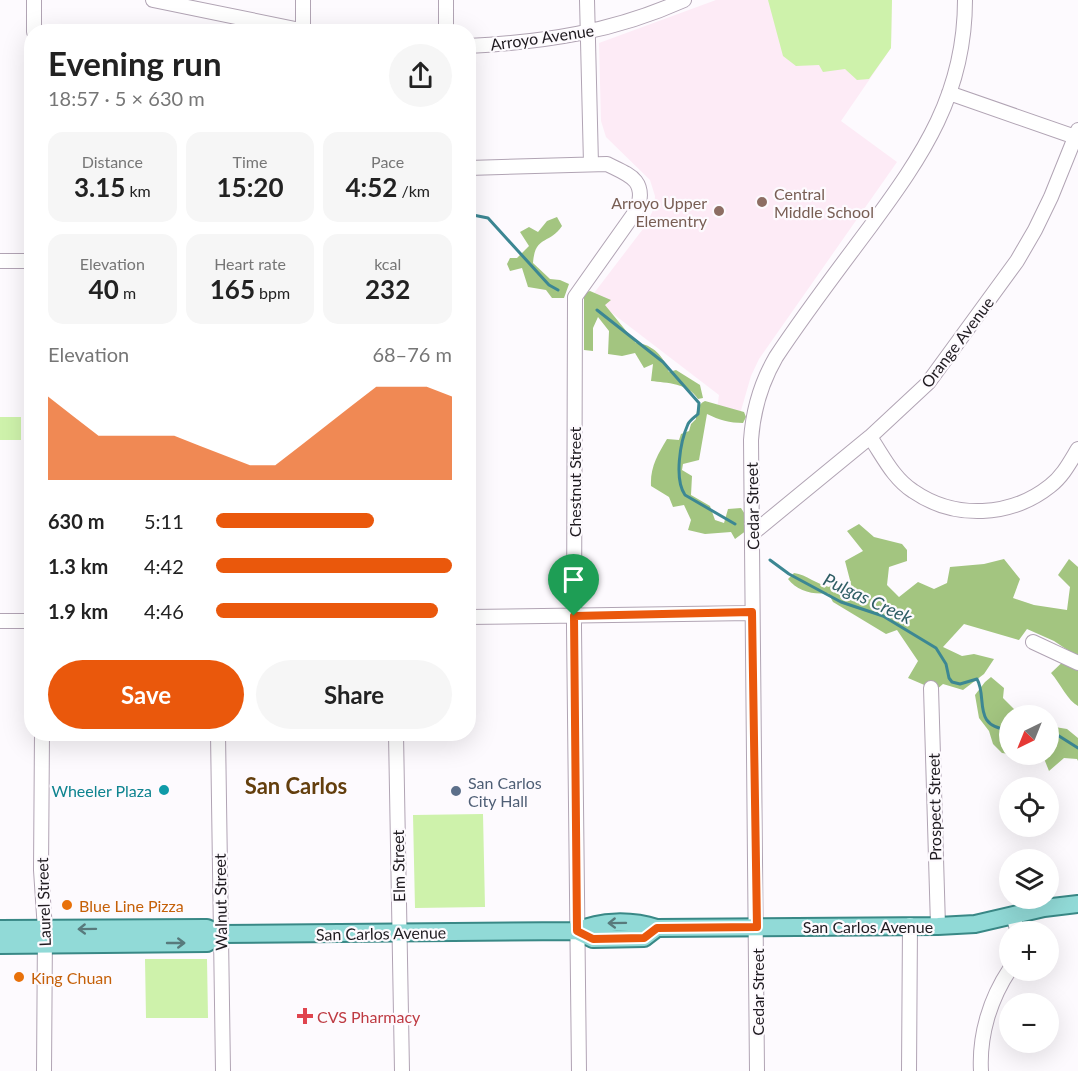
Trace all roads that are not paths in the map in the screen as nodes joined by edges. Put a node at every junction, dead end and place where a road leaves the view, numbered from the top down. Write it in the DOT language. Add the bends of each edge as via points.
graph roads {
  1 [pos="34,0"];
  2 [pos="158,0"];
  3 [pos="303,0"];
  4 [pos="446,0"];
  5 [pos="587,0"];
  6 [pos="684,0"];
  7 [pos="965,0"];
  8 [pos="34,24"];
  9 [pos="272,24"];
  10 [pos="305,24"];
  11 [pos="446,24"];
  12 [pos="587,33"];
  13 [pos="476,46"];
  14 [pos="949,93"];
  15 [pos="1077,135"];
  16 [pos="591,164"];
  17 [pos="476,168"];
  18 [pos="0,261"];
  19 [pos="24,261"];
  20 [pos="870,437"];
  21 [pos="1078,449"];
  22 [pos="753,533"];
  23 [pos="752,612"];
  24 [pos="574,616"];
  25 [pos="476,617"];
  26 [pos="0,621"];
  27 [pos="24,621"];
  28 [pos="1033,642"];
  29 [pos="1078,663"];
  30 [pos="932,688"];
  31 [pos="42,741"];
  32 [pos="218,741"];
  33 [pos="396,741"];
  34 [pos="1078,904"];
  35 [pos="1021,921"];
  36 [pos="999,924"];
  37 [pos="910,925"];
  38 [pos="938,926"];
  39 [pos="757,927"];
  40 [pos="0,929"];
  41 [pos="577,931"];
  42 [pos="400,933"];
  43 [pos="221,934"];
  44 [pos="44,937"];
  45 [pos="0,945"];
  46 [pos="1002,981"];
  47 [pos="44,1071"];
  48 [pos="223,1071"];
  49 [pos="402,1071"];
  50 [pos="579,1071"];
  51 [pos="758,1071"];
  52 [pos="909,1071"];
  53 [pos="981,1071"];
  1 -- 8 [label="street"];
  2 -- 9 [label="street"];
  3 -- 10 [label="street"];
  4 -- 11 [label="street"];
  5 -- 12 [label="street"];
  6 -- 12 [label="street, Arroyo Avenue"];
  7 -- 14 [label="street, Cedar Street" via="961,53"];
  12 -- 13 [label="street, Arroyo Avenue"];
  12 -- 16 [label="street"];
  14 -- 15 [label="street"];
  14 -- 22 [label="street, Cedar Street" via="915,165 767,372 752,423"];
  15 -- 20 [label="street, Orange Avenue" via="1043,214 1017,261 928,384"];
  16 -- 17 [label="street"];
  16 -- 24 [label="street, Chestnut Street" via="607,164 627,174 637,182 642,194 638,208 575,297"];
  18 -- 19 [label="street"];
  20 -- 21 [label="street" via="894,474 912,491 946,507 974,512 997,511 1029,501 1058,478"];
  20 -- 22 [label="street, Orange Avenue"];
  22 -- 23 [label="street, Cedar Street"];
  23 -- 24 [label="street"];
  23 -- 39 [label="street, Cedar Street"];
  24 -- 25 [label="street"];
  24 -- 41 [label="street, Chestnut Street"];
  26 -- 27 [label="street"];
  28 -- 29 [label="street"];
  30 -- 38 [label="street, Prospect Street"];
  31 -- 44 [label="street, Laurel Street"];
  32 -- 43 [label="street, Walnut Street"];
  33 -- 42 [label="street, Elm Street"];
  34 -- 35 [label="main road, San Carlos Avenue" via="1044,908"];
  36 -- 38 [label="main road, San Carlos Avenue"];
  37 -- 38 [label="main road, San Carlos Avenue"];
  37 -- 39 [label="main road, San Carlos Avenue"];
  37 -- 52 [label="street"];
  39 -- 41 [label="main road, San Carlos Avenue" via="593,924"];
  39 -- 51 [label="street, Cedar Street"];
  40 -- 44 [label="main road, San Carlos Avenue"];
  41 -- 42 [label="main road, San Carlos Avenue"];
  41 -- 50 [label="street, Chestnut Street"];
  42 -- 43 [label="main road, San Carlos Avenue"];
  42 -- 49 [label="street, Elm Street"];
  43 -- 44 [label="main road, San Carlos Avenue" via="207,928"];
  43 -- 48 [label="street, Walnut Street"];
  44 -- 45 [label="main road, San Carlos Avenue"];
  44 -- 47 [label="street, Laurel Street"];
  46 -- 53 [label="street" via="981,1039"];
}
